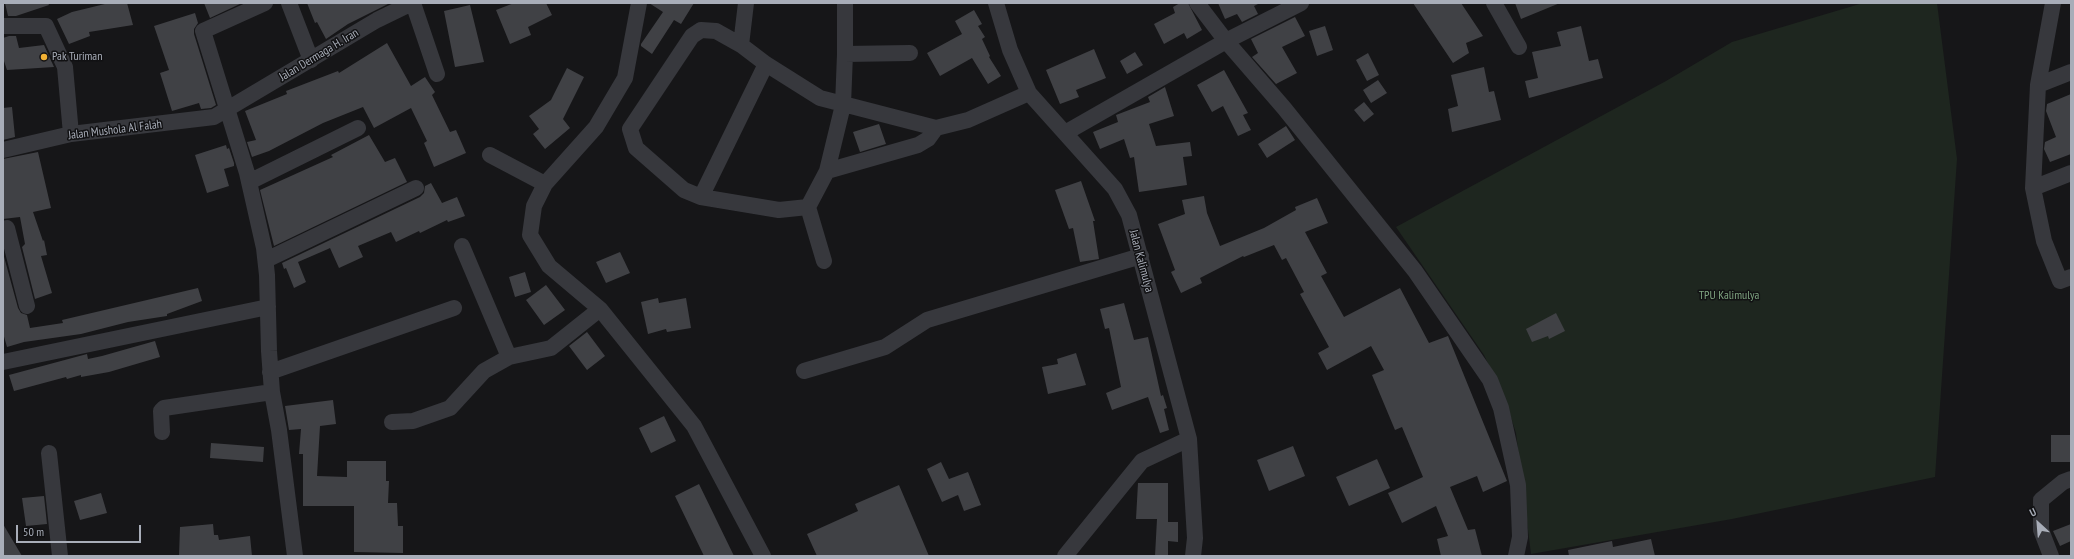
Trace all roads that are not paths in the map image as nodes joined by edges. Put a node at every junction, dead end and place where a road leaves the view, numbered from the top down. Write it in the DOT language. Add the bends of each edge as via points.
graph roads {
  1 [pos="265,3"];
  2 [pos="289,3"];
  3 [pos="413,3"];
  4 [pos="639,3"];
  5 [pos="746,3"];
  6 [pos="845,3"];
  7 [pos="996,3"];
  8 [pos="1197,3"];
  9 [pos="1298,3"];
  10 [pos="1494,3"];
  11 [pos="2053,3"];
  12 [pos="3,26"];
  13 [pos="1226,40"];
  14 [pos="741,45"];
  15 [pos="1519,47"];
  16 [pos="910,53"];
  17 [pos="845,54"];
  18 [pos="311,60"];
  19 [pos="766,64"];
  20 [pos="2071,72"];
  21 [pos="437,74"];
  22 [pos="2038,84"];
  23 [pos="1029,93"];
  24 [pos="843,105"];
  25 [pos="227,111"];
  26 [pos="358,128"];
  27 [pos="936,128"];
  28 [pos="1065,133"];
  29 [pos="71,134"];
  30 [pos="3,150"];
  31 [pos="490,155"];
  32 [pos="827,171"];
  33 [pos="2071,173"];
  34 [pos="249,182"];
  35 [pos="545,184"];
  36 [pos="416,188"];
  37 [pos="2033,188"];
  38 [pos="701,197"];
  39 [pos="808,207"];
  40 [pos="3,229"];
  41 [pos="462,246"];
  42 [pos="1141,256"];
  43 [pos="266,260"];
  44 [pos="824,261"];
  45 [pos="2071,277"];
  46 [pos="27,306"];
  47 [pos="268,307"];
  48 [pos="454,308"];
  49 [pos="600,309"];
  50 [pos="509,357"];
  51 [pos="3,362"];
  52 [pos="804,371"];
  53 [pos="270,372"];
  54 [pos="272,392"];
  55 [pos="392,422"];
  56 [pos="162,432"];
  57 [pos="1189,439"];
  58 [pos="49,453"];
  59 [pos="2071,479"];
  60 [pos="60,556"];
  61 [pos="295,556"];
  62 [pos="763,556"];
  63 [pos="1065,556"];
  64 [pos="1192,556"];
  65 [pos="1516,556"];
  66 [pos="2051,556"];
  1 -- 25 [label="street" via="203,31"];
  2 -- 18 [label="street"];
  3 -- 18 [label="street, Jalan Dermaga H. Iran" via="377,20"];
  3 -- 21 [label="street"];
  4 -- 35 [label="street" via="625,78 596,127"];
  5 -- 14 [label="street"];
  6 -- 17 [label="street"];
  7 -- 23 [label="street, Jalan Kalimulya" via="1010,50"];
  8 -- 13 [label="street"];
  9 -- 13 [label="street"];
  10 -- 15 [label="street"];
  11 -- 22 [label="street"];
  12 -- 29 [label="street" via="46,26 65,66"];
  13 -- 28 [label="street"];
  13 -- 65 [label="street" via="1415,271 1490,380 1501,408 1518,485 1520,537"];
  14 -- 19 [label="street"];
  14 -- 38 [label="street" via="716,31 701,30 692,36 630,129 636,148 646,159 684,190"];
  16 -- 17 [label="street"];
  17 -- 24 [label="street"];
  18 -- 25 [label="street, Jalan Dermaga H. Iran"];
  19 -- 24 [label="street" via="820,98"];
  19 -- 38 [label="street"];
  20 -- 22 [label="street"];
  22 -- 37 [label="street"];
  23 -- 27 [label="street" via="968,120"];
  23 -- 28 [label="street, Jalan Kalimulya"];
  24 -- 27 [label="street"];
  24 -- 32 [label="street"];
  25 -- 29 [label="street, Jalan Mushola Al Falah" via="214,118"];
  25 -- 34 [label="street"];
  26 -- 34 [label="street"];
  27 -- 32 [label="street" via="928,139 918,145"];
  28 -- 42 [label="street, Jalan Kalimulya" via="1115,190 1129,215"];
  29 -- 30 [label="street, Jalan Mushola Al Falah"];
  31 -- 35 [label="street"];
  32 -- 39 [label="street"];
  33 -- 37 [label="street"];
  34 -- 43 [label="street"];
  35 -- 49 [label="street" via="534,206 530,235 549,266"];
  36 -- 43 [label="street"];
  37 -- 45 [label="street" via="2044,241 2060,281"];
  38 -- 39 [label="street" via="779,210"];
  39 -- 44 [label="street"];
  40 -- 46 [label="street" via="7,228"];
  41 -- 50 [label="street"];
  42 -- 52 [label="street" via="927,320 885,347"];
  42 -- 57 [label="street, Jalan Kalimulya"];
  43 -- 47 [label="street"];
  47 -- 51 [label="street"];
  47 -- 53 [label="street"];
  48 -- 53 [label="street"];
  49 -- 50 [label="street" via="551,348"];
  49 -- 62 [label="street" via="694,426"];
  50 -- 55 [label="street" via="484,372 450,408 412,421"];
  53 -- 54 [label="street"];
  54 -- 56 [label="street" via="164,408 161,411"];
  54 -- 61 [label="street"];
  57 -- 63 [label="street" via="1142,461"];
  57 -- 64 [label="street, Jalan Kalimulya" via="1195,538"];
  58 -- 60 [label="street"];
  59 -- 66 [label="street" via="2063,482 2041,500 2040,530"];
}
